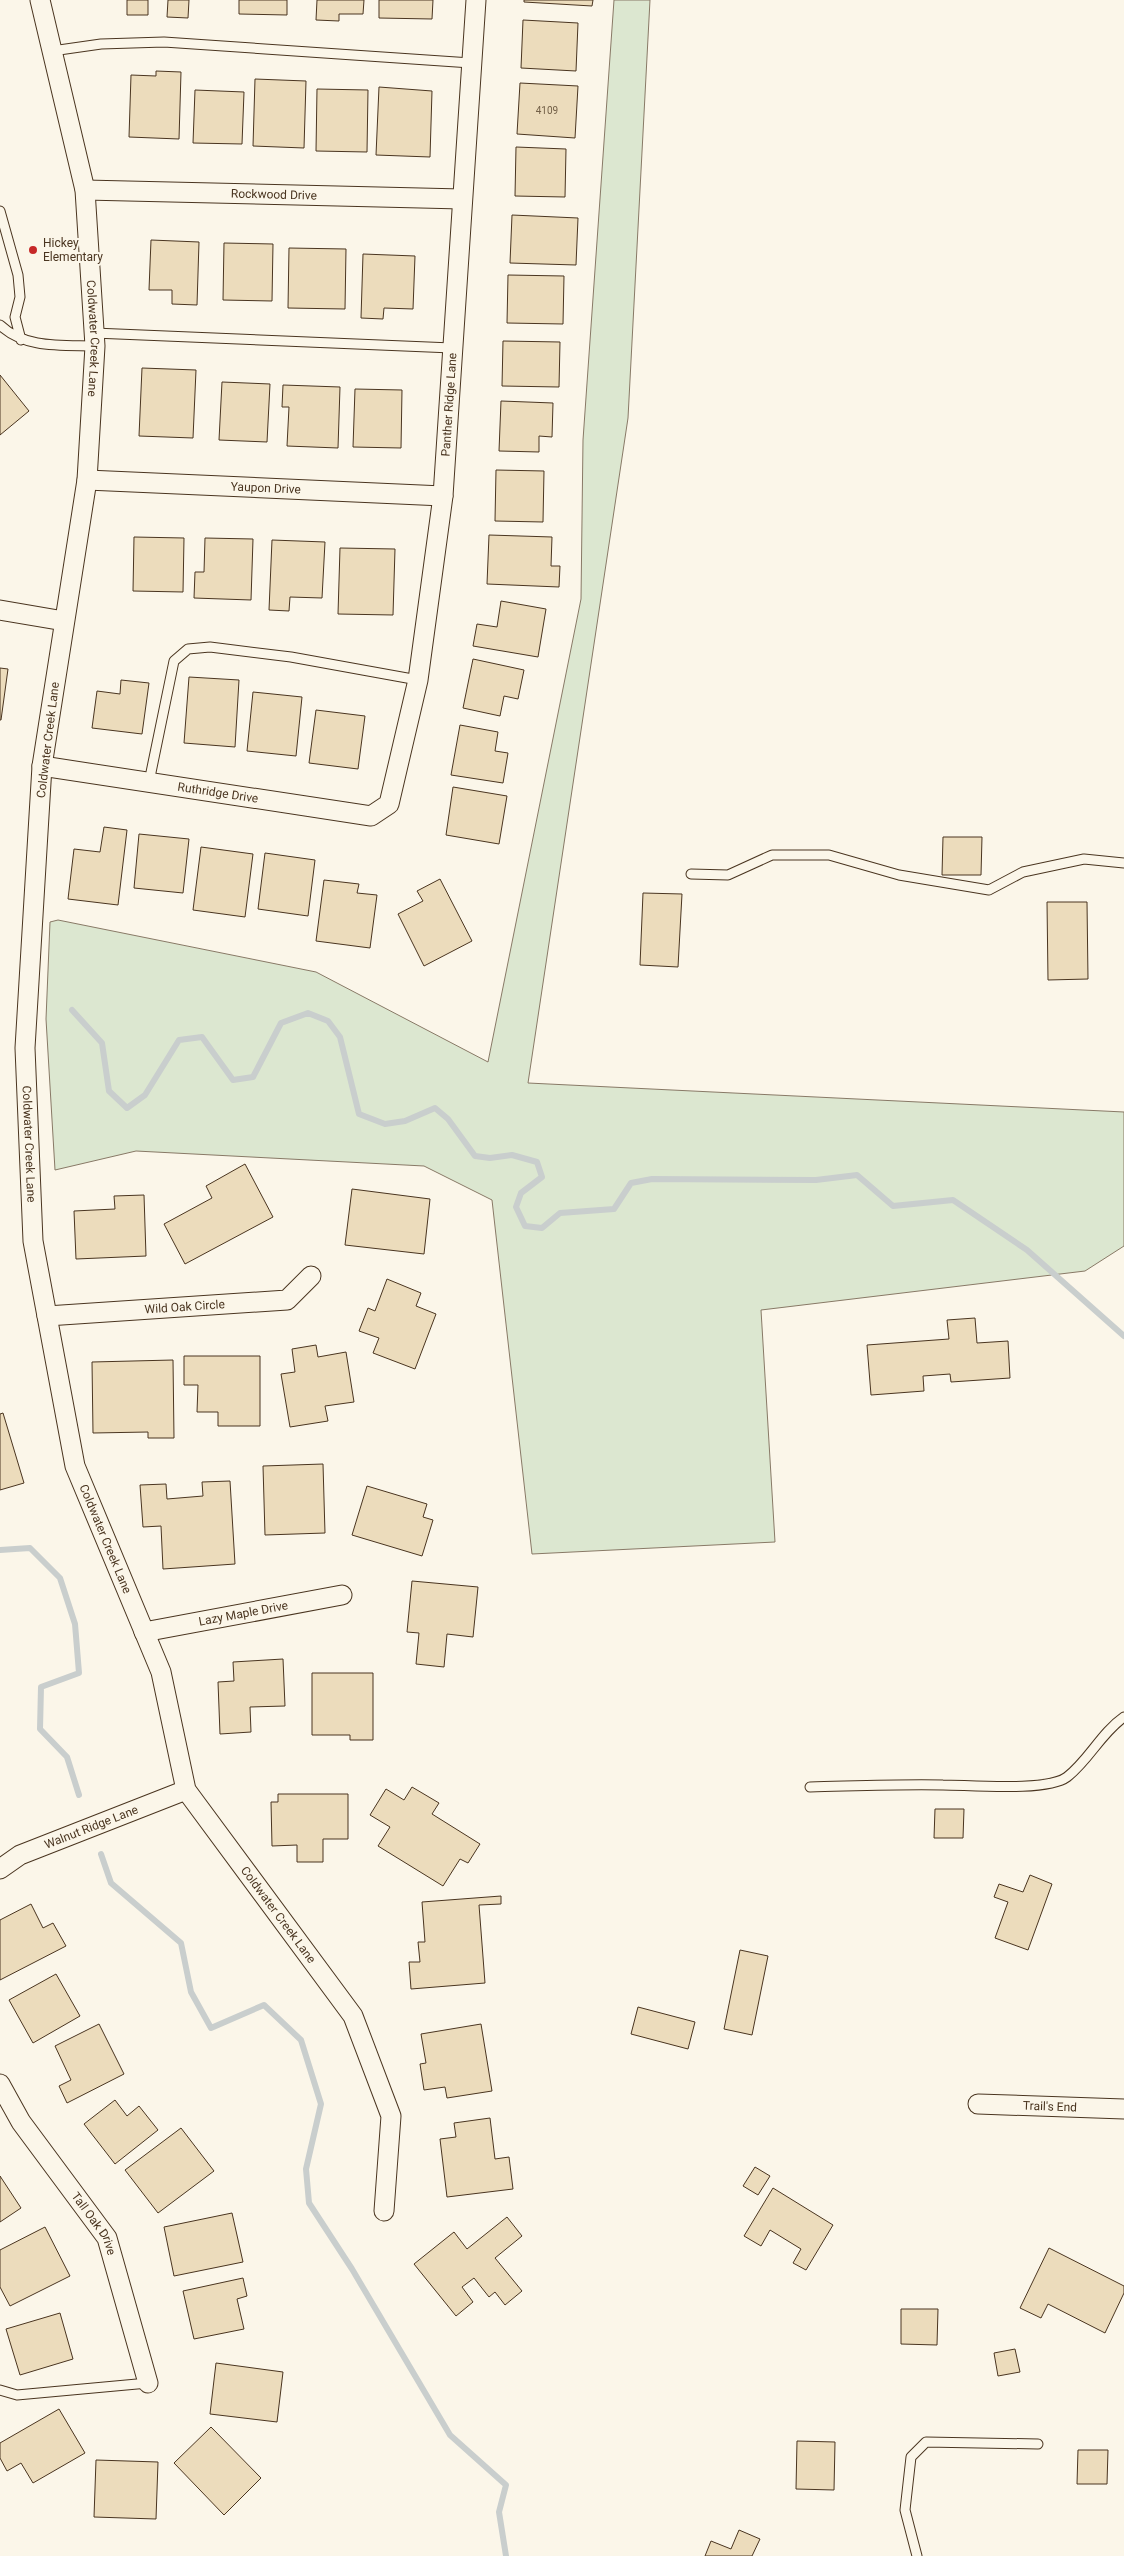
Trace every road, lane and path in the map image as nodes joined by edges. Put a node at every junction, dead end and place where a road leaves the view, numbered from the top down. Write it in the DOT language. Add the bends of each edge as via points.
graph roads {
  1 [pos="40,0"];
  2 [pos="476,0"];
  3 [pos="52,51"];
  4 [pos="472,63"];
  5 [pos="85,190"];
  6 [pos="462,200"];
  7 [pos="0,211"];
  8 [pos="0,325"];
  9 [pos="21,340"];
  10 [pos="94,340"];
  11 [pos="452,348"];
  12 [pos="87,480"];
  13 [pos="443,496"];
  14 [pos="0,610"];
  15 [pos="64,621"];
  16 [pos="418,680"];
  17 [pos="42,766"];
  18 [pos="148,782"];
  19 [pos="389,804"];
  20 [pos="1124,863"];
  21 [pos="690,874"];
  22 [pos="311,1276"];
  23 [pos="47,1316"];
  24 [pos="342,1594"];
  25 [pos="144,1632"];
  26 [pos="1124,1717"];
  27 [pos="810,1787"];
  28 [pos="186,1790"];
  29 [pos="0,1868"];
  30 [pos="0,2084"];
  31 [pos="978,2104"];
  32 [pos="1124,2109"];
  33 [pos="384,2211"];
  34 [pos="148,2383"];
  35 [pos="0,2390"];
  36 [pos="1038,2444"];
  37 [pos="916,2556"];
  1 -- 3 [label="street, Coldwater Creek Lane"];
  2 -- 4 [label="street, Panther Ridge Lane"];
  3 -- 4 [label="lane" via="102,44 164,42"];
  3 -- 5 [label="street, Coldwater Creek Lane"];
  4 -- 6 [label="street, Panther Ridge Lane"];
  5 -- 6 [label="street, Rockwood Drive"];
  5 -- 10 [label="street, Coldwater Creek Lane"];
  6 -- 11 [label="street, Panther Ridge Lane"];
  7 -- 9 [label="lane" via="18,275 20,297 15,317"];
  8 -- 9 [label="lane"];
  9 -- 10 [label="lane" via="44,344"];
  10 -- 11 [label="lane"];
  10 -- 12 [label="street, Coldwater Creek Lane"];
  11 -- 13 [label="street, Panther Ridge Lane"];
  12 -- 13 [label="street, Yaupon Drive"];
  12 -- 15 [label="street, Coldwater Creek Lane"];
  13 -- 16 [label="street, Panther Ridge Lane"];
  14 -- 15 [label="street"];
  15 -- 17 [label="street, Coldwater Creek Lane"];
  16 -- 18 [label="lane" via="282,656 210,647 188,649 174,661"];
  16 -- 19 [label="street, Panther Ridge Lane"];
  17 -- 18 [label="street, Ruthridge Drive"];
  17 -- 23 [label="street, Coldwater Creek Lane" via="25,1048 33,1241"];
  18 -- 19 [label="street, Ruthridge Drive" via="372,816"];
  20 -- 21 [label="lane" via="1084,859 1023,872 989,890 899,875 829,855 772,855 728,875"];
  22 -- 23 [label="street, Wild Oak Circle" via="287,1300"];
  23 -- 25 [label="street, Coldwater Creek Lane" via="75,1466"];
  24 -- 25 [label="street, Lazy Maple Drive"];
  25 -- 28 [label="street, Coldwater Creek Lane" via="161,1672"];
  26 -- 27 [label="lane" via="1109,1727 1066,1778 1047,1784"];
  28 -- 29 [label="street, Walnut Ridge Lane" via="20,1855"];
  28 -- 33 [label="street, Coldwater Creek Lane" via="353,2016 391,2116"];
  30 -- 34 [label="street, Tall Oak Drive" via="21,2122 107,2238"];
  31 -- 32 [label="street, Trail's End"];
  34 -- 35 [label="lane" via="17,2395"];
  36 -- 37 [label="lane" via="926,2442 911,2456 905,2510"];
}
